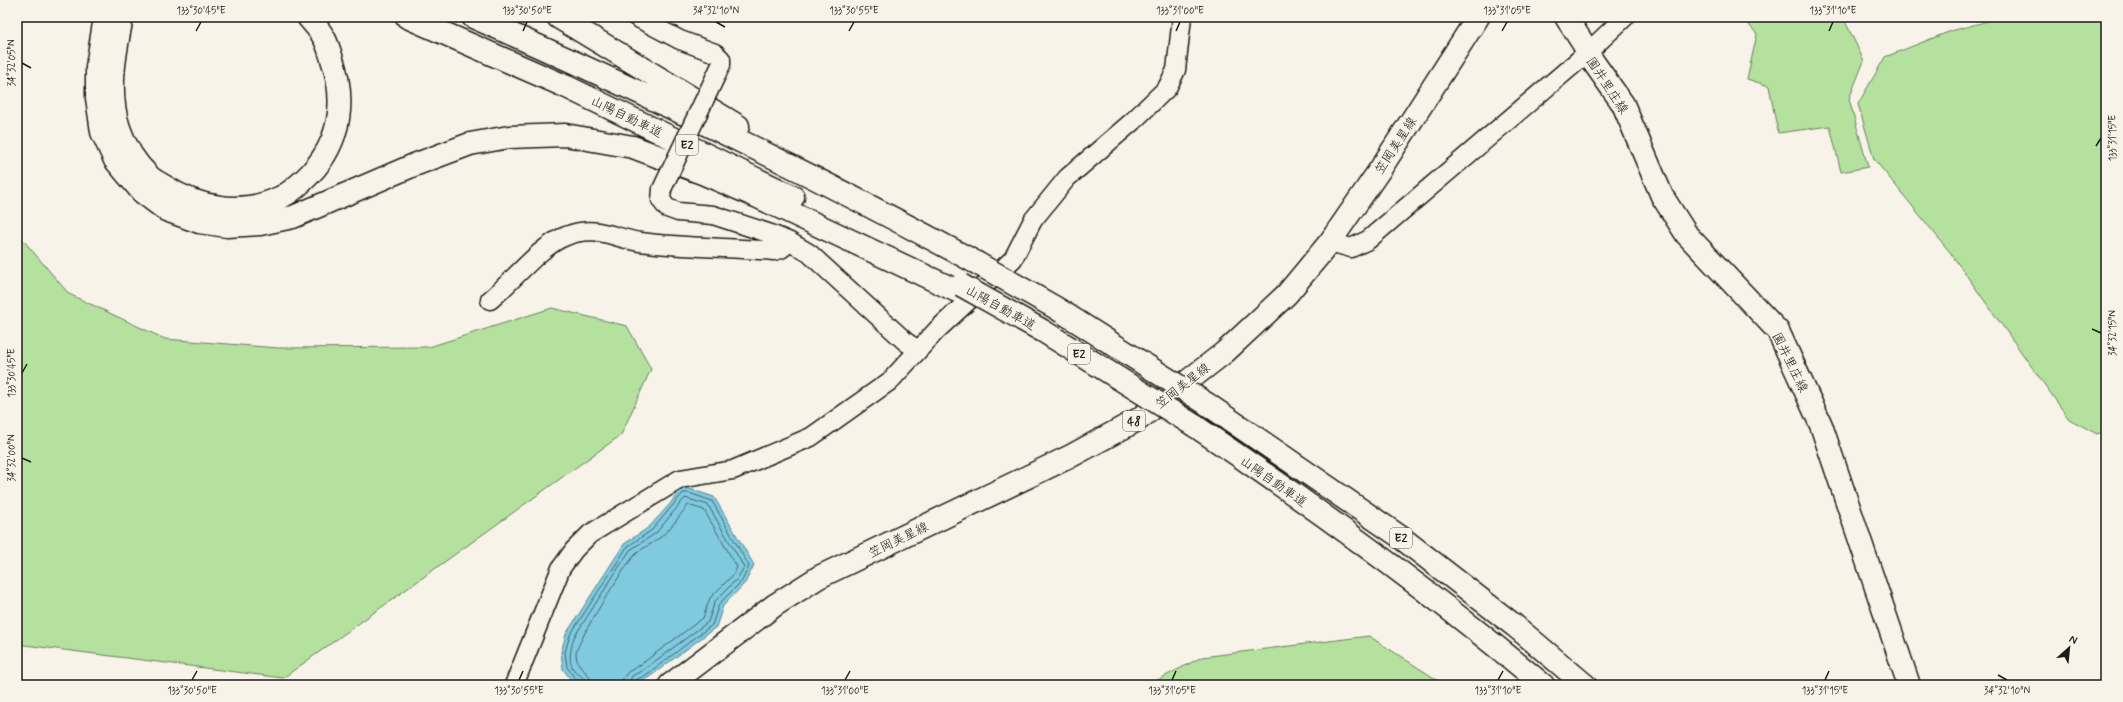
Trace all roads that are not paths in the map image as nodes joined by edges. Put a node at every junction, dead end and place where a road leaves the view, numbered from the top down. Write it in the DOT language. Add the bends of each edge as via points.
graph roads {
  1 [pos="105,17"];
  2 [pos="122,17"];
  3 [pos="308,17"];
  4 [pos="407,17"];
  5 [pos="474,17"];
  6 [pos="558,17"];
  7 [pos="636,17"];
  8 [pos="1182,17"];
  9 [pos="1478,17"];
  10 [pos="1566,17"];
  11 [pos="1625,17"];
  12 [pos="1587,53"];
  13 [pos="873,206"];
  14 [pos="790,242"];
  15 [pos="1330,242"];
  16 [pos="959,288"];
  17 [pos="490,300"];
  18 [pos="918,350"];
  19 [pos="514,685"];
  20 [pos="670,685"];
  21 [pos="1543,685"];
  22 [pos="1585,685"];
  23 [pos="1909,685"];
  1 -- 16 [label="main road" via="97,67 97,98 102,132 115,160 142,192 166,210 199,222 227,226 260,224 293,217 470,144 510,136 565,135 633,147 702,173"];
  2 -- 3 [label="main road" via="113,69 113,99 118,127 131,155 149,177 174,193 200,204 226,208 253,206 279,198 300,184 314,170 330,144 338,121 341,97 337,74 324,37"];
  4 -- 16 [label="main road, 山陽自動車道 / E2" via="588,97 766,184"];
  5 -- 13 [label="main road, 山陽自動車道 / E2" via="586,67"];
  6 -- 13 [label="main road"];
  7 -- 14 [label="street, bridge" via="680,40 715,53 721,59 721,65 662,189 661,200 667,208 678,212 713,215"];
  8 -- 18 [label="street" via="1176,70 1167,88 1133,122 1068,178 1033,220 1013,259"];
  9 -- 15 [label="main road, 笠岡美星線 / 48"];
  10 -- 12 [label="main road, 園井里庄線"];
  11 -- 12 [label="street"];
  12 -- 15 [label="street" via="1368,240 1351,248"];
  12 -- 23 [label="main road, 園井里庄線" via="1623,104 1662,196 1688,235 1778,331 1821,425"];
  13 -- 22 [label="main road, 山陽自動車道 / E2, bridge" via="1062,312 1207,404 1399,536 1515,626"];
  14 -- 17 [label="street" via="774,251 639,242 587,230 565,236 539,254"];
  14 -- 18 [label="street" via="809,253 906,342"];
  15 -- 20 [label="main road, 笠岡美星線 / 48" via="1287,294 1225,352 1139,419 1071,456 819,577 775,605"];
  16 -- 21 [label="main road, 山陽自動車道 / E2, bridge" via="1043,331 1195,426 1382,557"];
  18 -- 19 [label="street" via="890,381 811,437 733,470 680,479 590,534 561,568"];
}
